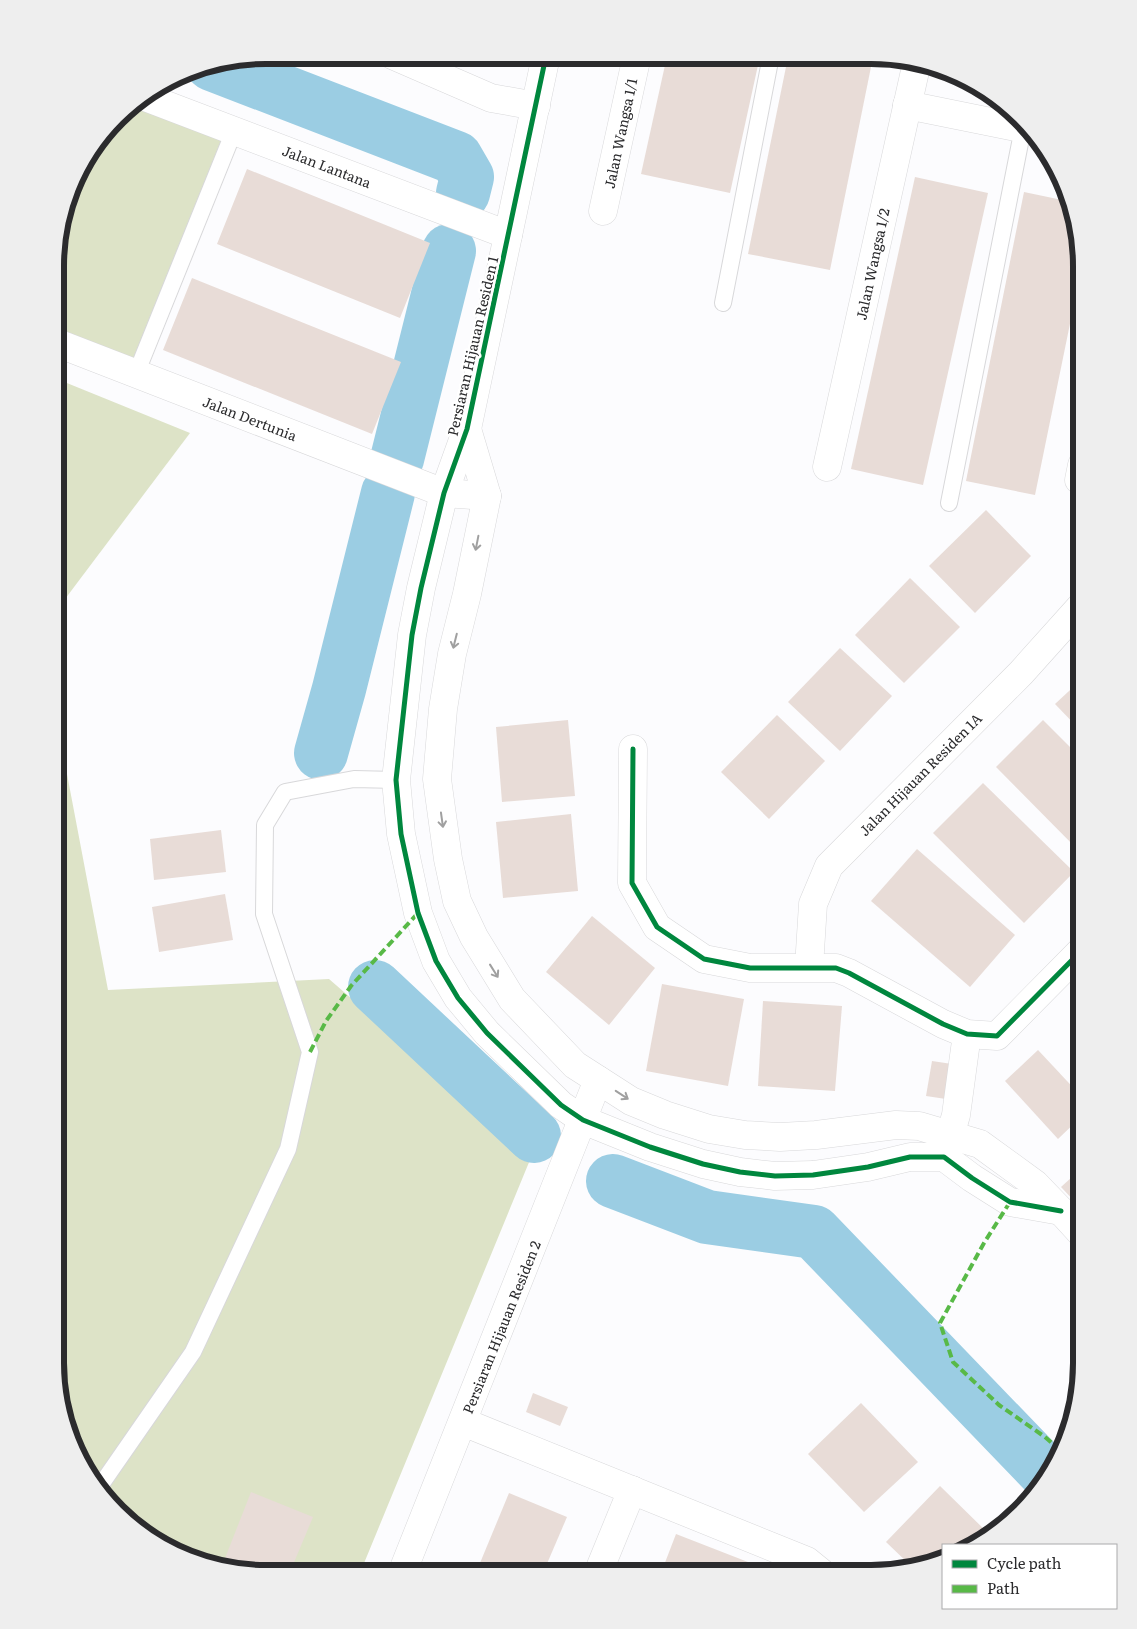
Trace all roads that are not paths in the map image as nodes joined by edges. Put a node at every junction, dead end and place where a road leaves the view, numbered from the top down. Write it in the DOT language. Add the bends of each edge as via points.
graph roads {
  1 [pos="413,64"];
  2 [pos="544,64"];
  3 [pos="635,64"];
  4 [pos="769,64"];
  5 [pos="915,69"];
  6 [pos="151,99"];
  7 [pos="907,105"];
  8 [pos="536,106"];
  9 [pos="1018,128"];
  10 [pos="234,131"];
  11 [pos="1023,133"];
  12 [pos="603,211"];
  13 [pos="508,235"];
  14 [pos="723,303"];
  15 [pos="64,346"];
  16 [pos="136,374"];
  17 [pos="467,429"];
  18 [pos="828,467"];
  19 [pos="444,493"];
  20 [pos="487,496"];
  21 [pos="949,503"];
  22 [pos="1073,614"];
  23 [pos="633,749"];
  24 [pos="438,779"];
  25 [pos="396,780"];
  26 [pos="1073,959"];
  27 [pos="809,967"];
  28 [pos="967,1034"];
  29 [pos="598,1080"];
  30 [pos="583,1120"];
  31 [pos="947,1145"];
  32 [pos="1073,1224"];
  33 [pos="463,1422"];
  34 [pos="103,1482"];
  35 [pos="632,1490"];
  36 [pos="405,1565"];
  37 [pos="601,1565"];
  38 [pos="812,1565"];
  1 -- 8 [label="street" via="490,98"];
  2 -- 8 [label="street, Persiaran Hijauan Residen 1"];
  3 -- 12 [label="street, Jalan Wangsa 1/1"];
  4 -- 14 [label="lane"];
  5 -- 7 [label="street, Jalan Wangsa 1/2"];
  6 -- 10 [label="street, Jalan Lantana"];
  7 -- 9 [label="street"];
  7 -- 18 [label="street, Jalan Wangsa 1/2"];
  8 -- 13 [label="street, Persiaran Hijauan Residen 1"];
  10 -- 13 [label="street, Jalan Lantana"];
  10 -- 16 [label="lane"];
  11 -- 21 [label="lane"];
  13 -- 17 [label="street, Persiaran Hijauan Residen 1"];
  15 -- 16 [label="street, Jalan Dertunia"];
  16 -- 19 [label="street, Jalan Dertunia"];
  17 -- 19 [label="street, Persiaran Hijauan Residen 1"];
  17 -- 20 [label="street, Persiaran Hijauan Residen 1"];
  19 -- 20 [label="street, Jalan Dertunia"];
  19 -- 25 [label="street, Persiaran Hijauan Residen 1" via="412,635"];
  20 -- 24 [label="street, Persiaran Hijauan Residen 1, one-way" via="452,654 443,709"];
  22 -- 27 [label="street, Jalan Hijauan Residen 1A" via="1021,673 829,866 813,904"];
  23 -- 27 [label="street" via="632,883 657,927 704,959 750,968"];
  24 -- 25 [label="street"];
  24 -- 29 [label="street, Persiaran Hijauan Residen 1, one-way" via="457,902 474,937 512,999 575,1065"];
  25 -- 30 [label="street, Persiaran Hijauan Residen 1" via="401,834 418,912 436,961 458,998 487,1033 562,1105"];
  25 -- 34 [label="lane" via="354,779 284,792 265,825 264,914 310,1052 288,1149 193,1352"];
  26 -- 28 [label="street" via="997,1036"];
  27 -- 28 [label="street" via="836,968 849,973"];
  28 -- 31 [label="street" via="956,1115"];
  29 -- 30 [label="street, Persiaran Hijauan Residen 2"];
  29 -- 31 [label="street, Persiaran Hijauan Residen 1, one-way" via="631,1101 709,1129 780,1137 896,1124 919,1126"];
  30 -- 31 [label="street, Persiaran Hijauan Residen 1" via="703,1164 775,1176 813,1175 868,1167"];
  30 -- 33 [label="street, Persiaran Hijauan Residen 2"];
  31 -- 32 [label="street, Persiaran Hijauan Residen 1" via="980,1144 1035,1184"];
  33 -- 35 [label="street"];
  33 -- 36 [label="street, Persiaran Hijauan Residen 2"];
  35 -- 37 [label="street"];
  35 -- 38 [label="street"];
}
